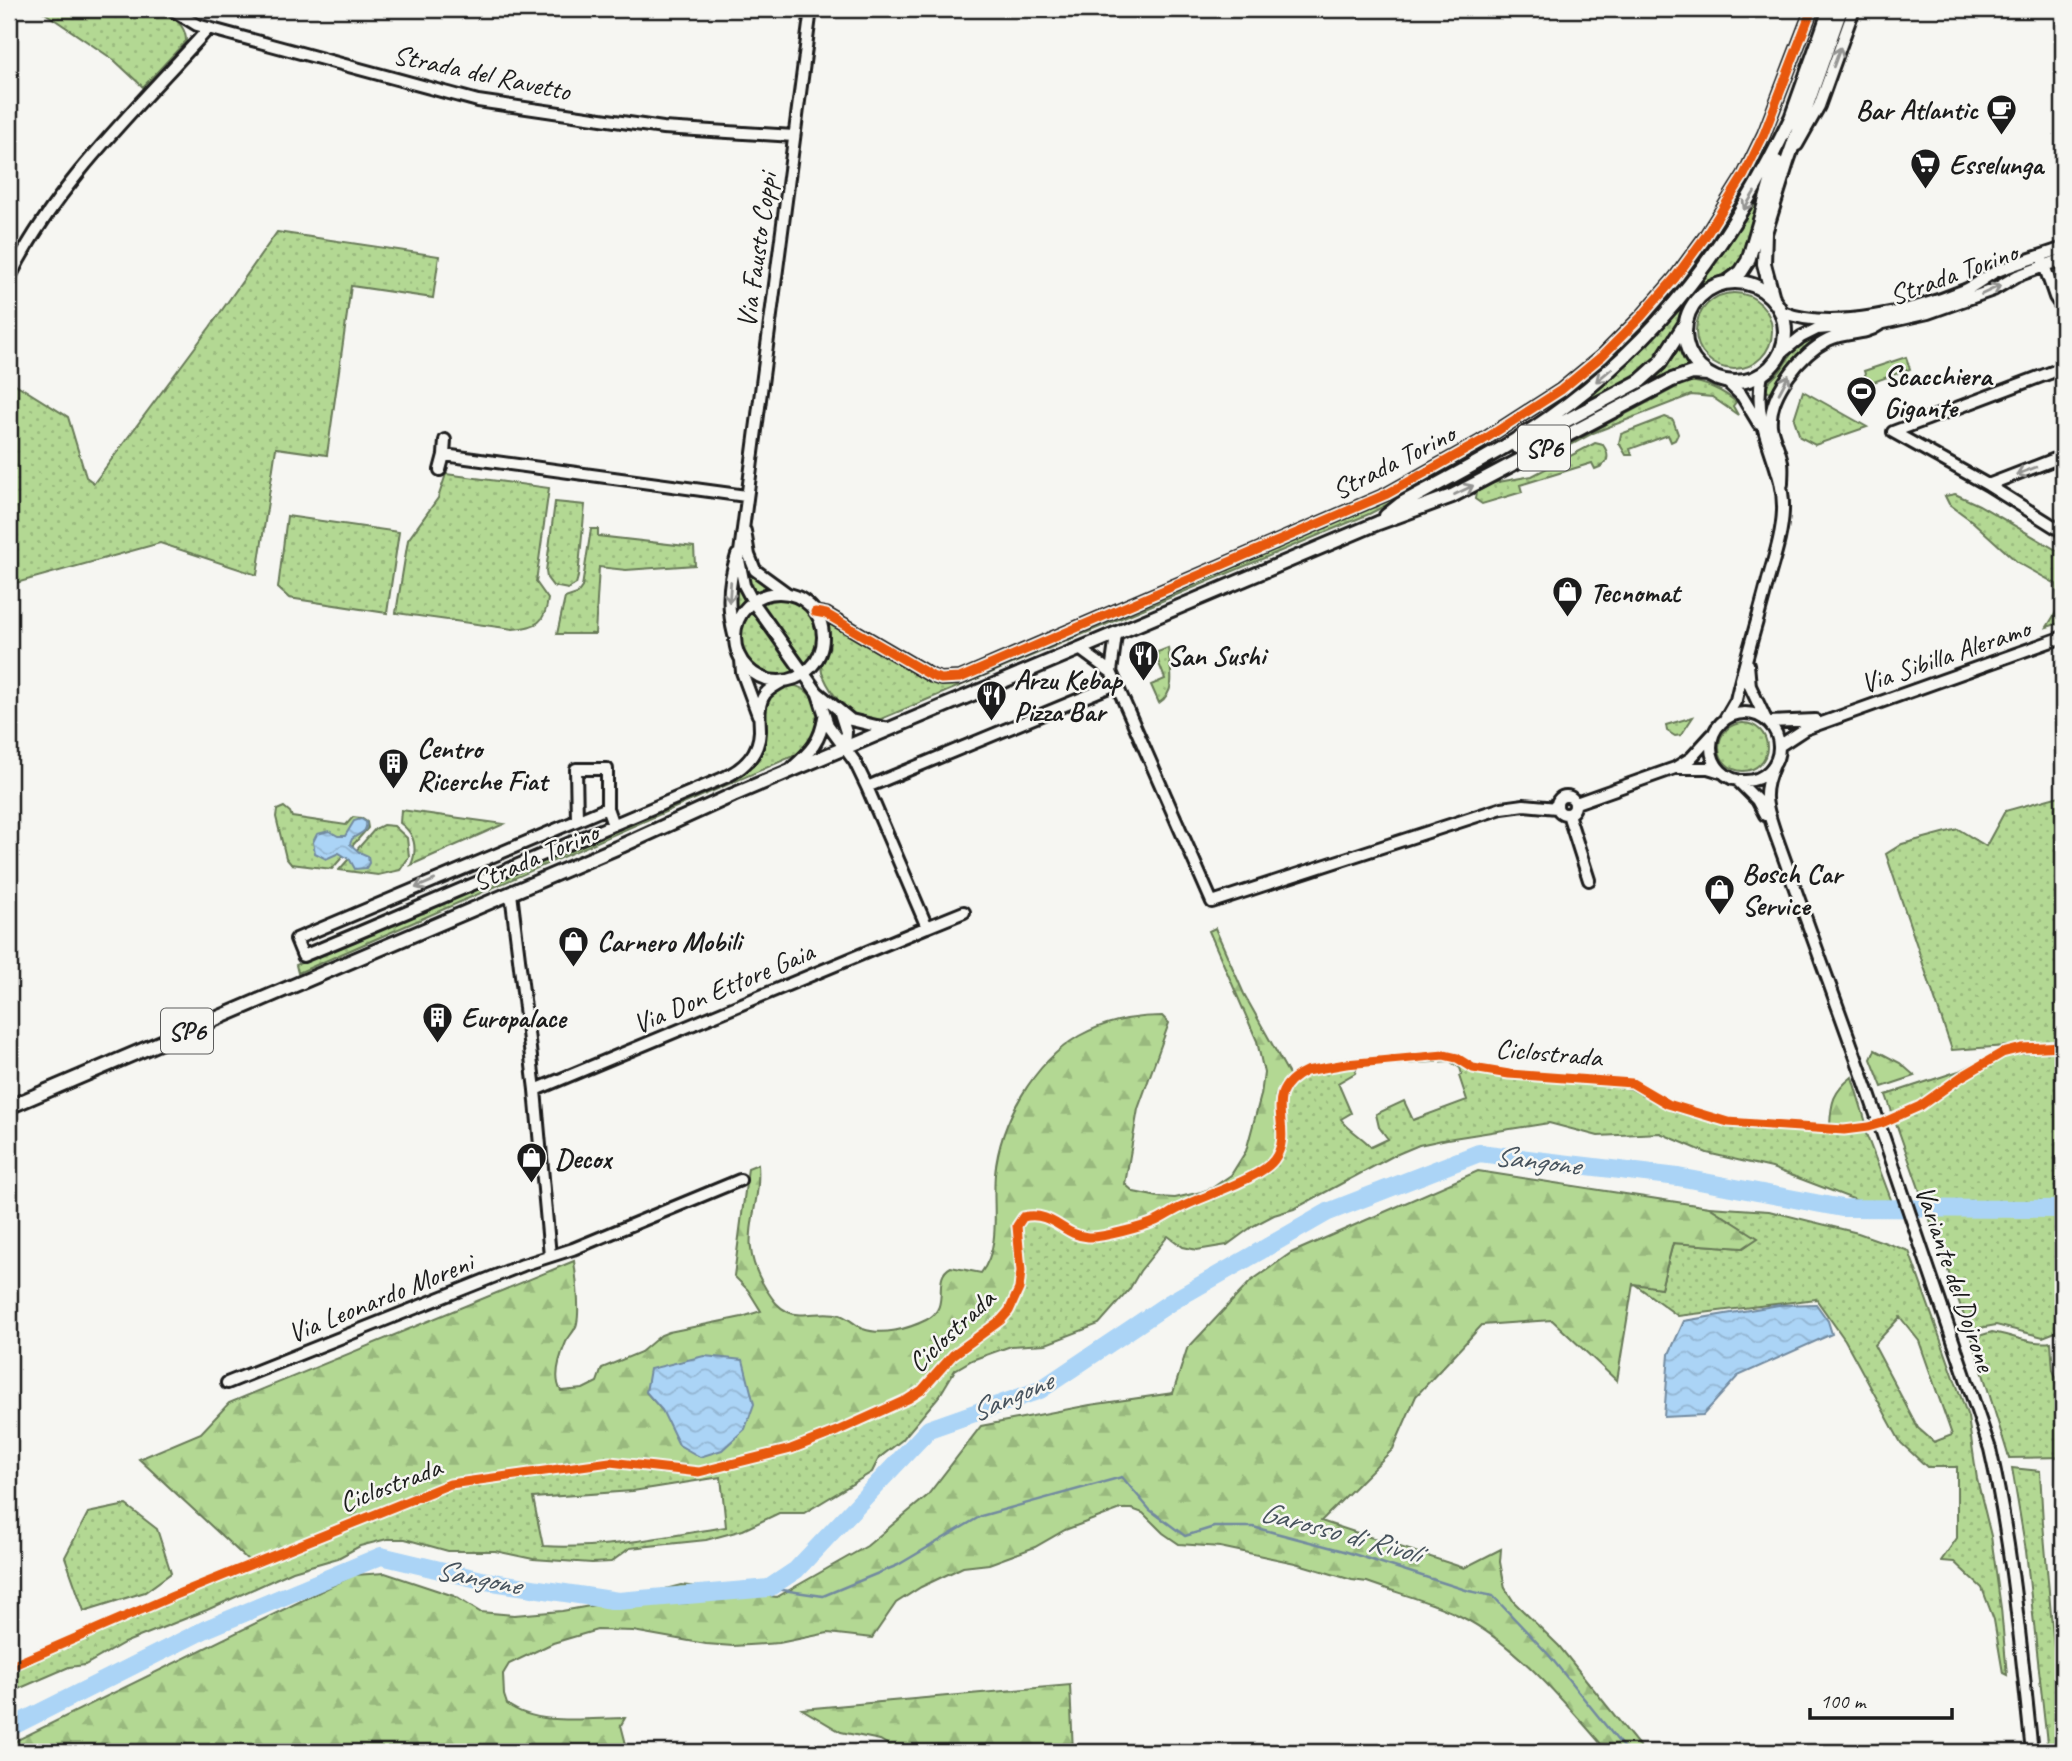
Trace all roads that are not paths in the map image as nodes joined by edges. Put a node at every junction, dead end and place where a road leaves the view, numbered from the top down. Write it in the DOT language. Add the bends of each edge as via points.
graph roads {
  1 [pos="171,9"];
  2 [pos="811,9"];
  3 [pos="1812,9"];
  4 [pos="1830,9"];
  5 [pos="1841,9"];
  6 [pos="1854,9"];
  7 [pos="209,28"];
  8 [pos="1791,118"];
  9 [pos="794,136"];
  10 [pos="1787,162"];
  11 [pos="2063,248"];
  12 [pos="2063,259"];
  13 [pos="2043,261"];
  14 [pos="9,279"];
  15 [pos="1728,282"];
  16 [pos="1773,298"];
  17 [pos="2063,309"];
  18 [pos="1782,313"];
  19 [pos="1685,324"];
  20 [pos="1879,324"];
  21 [pos="1781,353"];
  22 [pos="2063,368"];
  23 [pos="1708,374"];
  24 [pos="1762,374"];
  25 [pos="1726,381"];
  26 [pos="1763,433"];
  27 [pos="445,440"];
  28 [pos="444,455"];
  29 [pos="2063,456"];
  30 [pos="440,470"];
  31 [pos="1988,485"];
  32 [pos="746,496"];
  33 [pos="1782,497"];
  34 [pos="743,519"];
  35 [pos="1378,523"];
  36 [pos="2063,532"];
  37 [pos="739,545"];
  38 [pos="788,594"];
  39 [pos="753,602"];
  40 [pos="815,612"];
  41 [pos="1116,635"];
  42 [pos="2063,637"];
  43 [pos="735,640"];
  44 [pos="1081,650"];
  45 [pos="1748,655"];
  46 [pos="741,660"];
  47 [pos="1111,672"];
  48 [pos="804,674"];
  49 [pos="783,681"];
  50 [pos="1116,684"];
  51 [pos="817,692"];
  52 [pos="838,709"];
  53 [pos="825,715"];
  54 [pos="1842,715"];
  55 [pos="759,718"];
  56 [pos="1725,719"];
  57 [pos="1767,721"];
  58 [pos="889,729"];
  59 [pos="1714,733"];
  60 [pos="1779,746"];
  61 [pos="845,747"];
  62 [pos="1773,766"];
  63 [pos="1675,768"];
  64 [pos="789,771"];
  65 [pos="1722,772"];
  66 [pos="1737,780"];
  67 [pos="867,788"];
  68 [pos="1576,803"];
  69 [pos="607,808"];
  70 [pos="1557,808"];
  71 [pos="1568,814"];
  72 [pos="576,820"];
  73 [pos="564,825"];
  74 [pos="613,825"];
  75 [pos="1775,833"];
  76 [pos="571,843"];
  77 [pos="1589,880"];
  78 [pos="511,892"];
  79 [pos="964,912"];
  80 [pos="927,927"];
  81 [pos="535,1090"];
  82 [pos="9,1107"];
  83 [pos="740,1180"];
  84 [pos="550,1256"];
  85 [pos="227,1383"];
  86 [pos="2032,1752"];
  1 -- 7 [label="street, Strada del Ravetto"];
  2 -- 9 [label="street, Via Fausto Coppi"];
  3 -- 40 [label="street, Strada Torino" via="1744,175 1675,278 1602,356 1562,390 1480,442 1387,494 960,678 942,679 924,672 826,614"];
  4 -- 8 [label="main road, SP6"];
  5 -- 10 [label="main road"];
  10 -- 6 [label="street, one-way" via="1819,106"];
  7 -- 9 [label="street, Strada del Ravetto" via="478,101 663,128"];
  7 -- 14 [label="street" via="69,184 22,251"];
  8 -- 15 [label="main road, SP6" via="1748,261"];
  8 -- 35 [label="main road, SP6, one-way" via="1718,249 1643,338 1548,419 1401,504"];
  9 -- 32 [label="street, Via Fausto Coppi"];
  10 -- 16 [label="main road" via="1763,243"];
  11 -- 13 [label="street, Strada Torino"];
  12 -- 13 [label="street, Strada Torino"];
  13 -- 17 [label="street"];
  13 -- 18 [label="street, Strada Torino" via="2000,270 1966,290 1887,314 1801,319"];
  20 -- 13 [label="street, Strada Torino, one-way" via="1976,297"];
  15 -- 16 [label="main road" via="1749,283"];
  15 -- 19 [label="main road, SP6" via="1702,294"];
  16 -- 18 [label="main road"];
  18 -- 21 [label="main road" via="1786,332"];
  19 -- 23 [label="main road" via="1690,355"];
  19 -- 35 [label="main road, Strada Torino / SP6" via="1660,363 1640,381"];
  20 -- 21 [label="street, Strada Torino" via="1817,329"];
  33 -- 20 [label="street, one-way" via="1783,464 1771,416 1784,384 1803,358 1820,345 1847,333 1868,333"];
  21 -- 24 [label="main road"];
  22 -- 31 [label="street" via="1893,432"];
  23 -- 25 [label="main road"];
  35 -- 23 [label="main road, Strada Torino / SP6, one-way" via="1464,490 1684,375"];
  24 -- 25 [label="main road"];
  24 -- 26 [label="street" via="1758,399"];
  25 -- 26 [label="street" via="1742,396"];
  26 -- 33 [label="street"];
  27 -- 28 [label="street"];
  28 -- 30 [label="street"];
  28 -- 32 [label="street"];
  29 -- 31 [label="street, one-way"];
  31 -- 36 [label="street"];
  32 -- 34 [label="street, Via Fausto Coppi"];
  33 -- 45 [label="street" via="1775,554"];
  34 -- 37 [label="street, Via Fausto Coppi"];
  34 -- 38 [label="street" via="755,570"];
  35 -- 41 [label="main road, Strada Torino / SP6"];
  37 -- 39 [label="street, Via Fausto Coppi" via="740,574"];
  37 -- 43 [label="street, Via Fausto Coppi, one-way" via="729,589"];
  38 -- 39 [label="street"];
  38 -- 40 [label="street"];
  39 -- 43 [label="street" via="739,619"];
  39 -- 48 [label="street, Via Fausto Coppi"];
  40 -- 48 [label="street" via="822,648"];
  41 -- 44 [label="main road, Strada Torino / SP6"];
  41 -- 47 [label="street"];
  42 -- 54 [label="street, Via Sibilla Aleramo"];
  43 -- 46 [label="street, Via Fausto Coppi"];
  44 -- 47 [label="street"];
  44 -- 58 [label="main road, Strada Torino / SP6"];
  45 -- 56 [label="street" via="1736,700"];
  45 -- 57 [label="street" via="1750,686"];
  46 -- 49 [label="street" via="763,678"];
  46 -- 55 [label="street, Via Fausto Coppi"];
  47 -- 50 [label="street"];
  48 -- 49 [label="street"];
  48 -- 51 [label="street, Via Fausto Coppi"];
  49 -- 55 [label="street" via="765,695"];
  50 -- 67 [label="street"];
  50 -- 70 [label="street" via="1212,902 1502,808 1531,804"];
  51 -- 52 [label="street, Via Fausto Coppi"];
  51 -- 53 [label="street, Via Fausto Coppi"];
  52 -- 58 [label="street, Via Fausto Coppi" via="859,723"];
  52 -- 61 [label="street" via="846,732"];
  53 -- 61 [label="street, Via Fausto Coppi"];
  53 -- 64 [label="street" via="815,746"];
  54 -- 57 [label="street, Via Sibilla Aleramo"];
  54 -- 60 [label="street, Via Sibilla Aleramo" via="1805,729"];
  55 -- 74 [label="street, Strada Torino" via="756,750 743,767"];
  56 -- 57 [label="street" via="1748,713"];
  56 -- 59 [label="street"];
  57 -- 60 [label="street"];
  58 -- 61 [label="main road, Strada Torino / SP6"];
  59 -- 63 [label="street"];
  59 -- 65 [label="street" via="1711,748"];
  60 -- 62 [label="street"];
  61 -- 64 [label="main road, Strada Torino / SP6"];
  61 -- 67 [label="street"];
  62 -- 66 [label="street" via="1756,779"];
  62 -- 75 [label="street, Variante del Dojrone" via="1765,802"];
  63 -- 65 [label="street"];
  63 -- 68 [label="street"];
  64 -- 78 [label="main road, Strada Torino / SP6"];
  65 -- 66 [label="street"];
  66 -- 75 [label="street, Variante del Dojrone" via="1756,800"];
  67 -- 80 [label="street"];
  68 -- 70 [label="street" via="1565,796"];
  68 -- 71 [label="street"];
  69 -- 72 [label="street, Strada Torino"];
  69 -- 72 [label="street, Strada Torino" via="607,769 576,769"];
  69 -- 74 [label="street, Strada Torino"];
  70 -- 71 [label="street"];
  71 -- 77 [label="street"];
  72 -- 73 [label="street, Strada Torino"];
  73 -- 76 [label="street, Strada Torino"];
  73 -- 76 [label="street, Strada Torino, one-way" via="296,939 303,956"];
  74 -- 76 [label="street, Strada Torino"];
  75 -- 86 [label="street, Variante del Dojrone" via="1990,1450 2013,1575"];
  78 -- 81 [label="street"];
  78 -- 82 [label="main road, Strada Torino / SP6"];
  79 -- 80 [label="street, Via Don Ettore Gaia"];
  80 -- 81 [label="street, Via Don Ettore Gaia"];
  81 -- 84 [label="street"];
  83 -- 84 [label="street, Via Leonardo Moreni"];
  84 -- 85 [label="street, Via Leonardo Moreni"];
}
